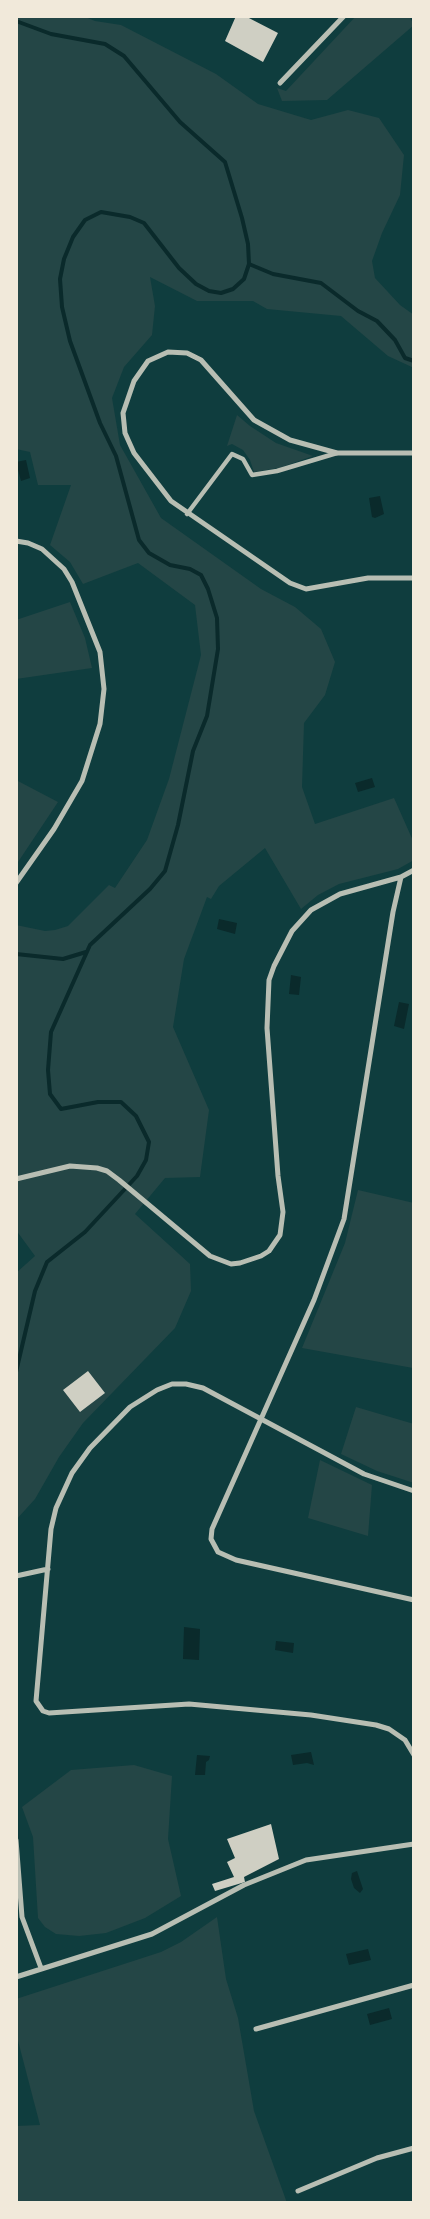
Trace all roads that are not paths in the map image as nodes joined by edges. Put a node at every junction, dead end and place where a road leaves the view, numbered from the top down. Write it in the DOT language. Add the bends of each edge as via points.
graph roads {
  1 [pos="344,16"];
  2 [pos="280,83"];
  3 [pos="337,452"];
  4 [pos="414,453"];
  5 [pos="187,514"];
  6 [pos="16,541"];
  7 [pos="414,578"];
  8 [pos="414,870"];
  9 [pos="401,877"];
  10 [pos="16,883"];
  11 [pos="16,1179"];
  12 [pos="262,1420"];
  13 [pos="414,1491"];
  14 [pos="48,1568"];
  15 [pos="16,1576"];
  16 [pos="414,1600"];
  17 [pos="414,1756"];
  18 [pos="16,1840"];
  19 [pos="414,1844"];
  20 [pos="41,1968"];
  21 [pos="16,1977"];
  22 [pos="414,1985"];
  23 [pos="256,2028"];
  24 [pos="414,2148"];
  25 [pos="298,2191"];
  1 -- 2 [label="street"];
  3 -- 4 [label="street"];
  3 -- 5 [label="street" via="278,471 252,475 243,459 232,454"];
  3 -- 5 [label="street" via="290,440 262,425 236,402 195,356 177,352 160,354 148,361 134,381 124,405 125,433 134,453 153,480"];
  5 -- 7 [label="street" via="296,587 315,588 368,578"];
  6 -- 10 [label="street" via="42,549 64,569 72,582 100,652 104,689 100,724 82,781 54,829"];
  8 -- 9 [label="street"];
  9 -- 11 [label="street" via="340,894 312,910 292,931 274,966 269,980 267,1028 283,1212 282,1230 276,1243 261,1256 231,1264 202,1250 107,1171 84,1166"];
  9 -- 12 [label="street" via="344,1219 314,1300"];
  12 -- 13 [label="street" via="364,1474"];
  12 -- 14 [label="street" via="203,1388 186,1384 172,1384 157,1390 130,1407 90,1448 72,1473 56,1508"];
  12 -- 16 [label="street" via="212,1529 211,1539 218,1552 236,1560"];
  14 -- 15 [label="street"];
  14 -- 17 [label="street" via="36,1701 43,1711 189,1704 311,1715 389,1729 405,1740"];
  18 -- 20 [label="street" via="22,1917"];
  19 -- 20 [label="street" via="306,1860 244,1885 152,1934"];
  20 -- 21 [label="street"];
  22 -- 23 [label="street"];
  24 -- 25 [label="street" via="377,2158"];
}
